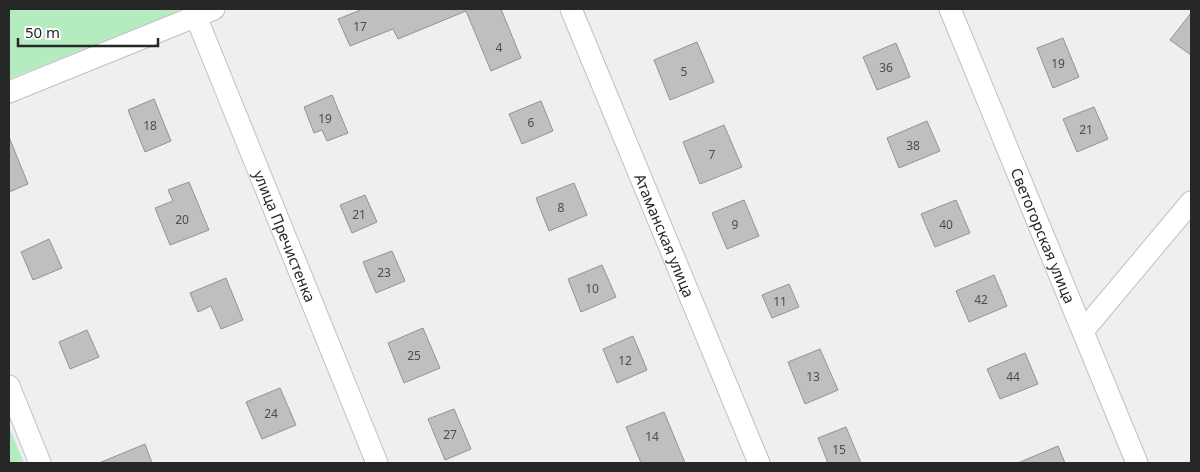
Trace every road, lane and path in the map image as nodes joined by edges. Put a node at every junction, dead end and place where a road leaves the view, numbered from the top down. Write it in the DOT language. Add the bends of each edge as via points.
graph roads {
  1 [pos="571,9"];
  2 [pos="950,9"];
  3 [pos="201,11"];
  4 [pos="9,92"];
  5 [pos="1191,202"];
  6 [pos="1083,331"];
  7 [pos="9,386"];
  8 [pos="40,463"];
  9 [pos="375,463"];
  10 [pos="759,463"];
  11 [pos="1137,463"];
  1 -- 10 [label="street, Атаманская улица"];
  2 -- 6 [label="street, Светогорская улица"];
  3 -- 4 [label="street"];
  3 -- 9 [label="street, улица Пречистенка"];
  5 -- 6 [label="street"];
  6 -- 11 [label="street, Светогорская улица"];
  7 -- 8 [label="street"];
}
